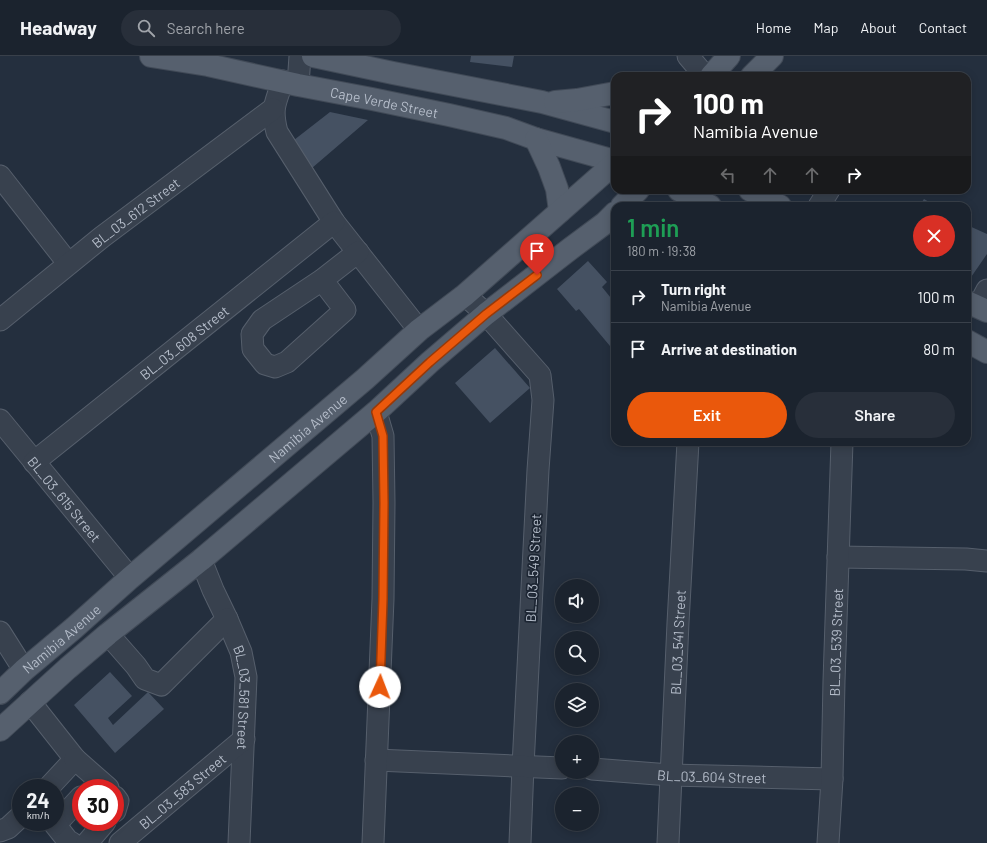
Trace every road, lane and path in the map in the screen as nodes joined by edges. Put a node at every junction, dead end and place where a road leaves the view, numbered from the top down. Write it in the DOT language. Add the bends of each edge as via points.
graph roads {
  1 [pos="151,56"];
  2 [pos="300,56"];
  3 [pos="313,56"];
  4 [pos="688,56"];
  5 [pos="729,56"];
  6 [pos="772,56"];
  7 [pos="702,72"];
  8 [pos="715,72"];
  9 [pos="756,72"];
  10 [pos="290,83"];
  11 [pos="611,94"];
  12 [pos="542,102"];
  13 [pos="273,109"];
  14 [pos="611,121"];
  15 [pos="536,139"];
  16 [pos="611,161"];
  17 [pos="611,166"];
  18 [pos="0,176"];
  19 [pos="634,194"];
  20 [pos="688,194"];
  21 [pos="626,202"];
  22 [pos="702,202"];
  23 [pos="560,211"];
  24 [pos="611,220"];
  25 [pos="334,222"];
  26 [pos="358,252"];
  27 [pos="68,263"];
  28 [pos="322,280"];
  29 [pos="465,295"];
  30 [pos="486,314"];
  31 [pos="0,320"];
  32 [pos="419,330"];
  33 [pos="971,343"];
  34 [pos="987,352"];
  35 [pos="376,412"];
  36 [pos="0,420"];
  37 [pos="688,446"];
  38 [pos="842,446"];
  39 [pos="34,462"];
  40 [pos="838,557"];
  41 [pos="201,560"];
  42 [pos="987,561"];
  43 [pos="130,578"];
  44 [pos="227,618"];
  45 [pos="0,632"];
  46 [pos="108,634"];
  47 [pos="24,670"];
  48 [pos="0,693"];
  49 [pos="30,702"];
  50 [pos="0,730"];
  51 [pos="244,739"];
  52 [pos="75,759"];
  53 [pos="376,760"];
  54 [pos="523,766"];
  55 [pos="555,768"];
  56 [pos="599,770"];
  57 [pos="670,775"];
  58 [pos="56,779"];
  59 [pos="93,779"];
  60 [pos="832,779"];
  61 [pos="72,806"];
  62 [pos="64,813"];
  63 [pos="12,824"];
  64 [pos="60,831"];
  65 [pos="97,831"];
  66 [pos="0,832"];
  67 [pos="72,843"];
  68 [pos="87,843"];
  69 [pos="120,843"];
  70 [pos="239,843"];
  71 [pos="373,843"];
  72 [pos="520,843"];
  73 [pos="668,843"];
  74 [pos="828,843"];
  1 -- 10 [label="main road, Cape Verde Street" via="208,65"];
  2 -- 10 [label="street"];
  3 -- 12 [label="main road"];
  4 -- 7 [label="street"];
  5 -- 8 [label="main road"];
  6 -- 9 [label="main road"];
  10 -- 13 [label="street"];
  10 -- 15 [label="main road, Cape Verde Street" via="449,115 506,128"];
  11 -- 12 [label="main road" via="577,100"];
  12 -- 14 [label="main road"];
  13 -- 25 [label="street" via="277,132"];
  13 -- 27 [label="street, BL_03_612 Street"];
  15 -- 16 [label="main road, Cape Verde Street"];
  15 -- 23 [label="main road" via="557,189"];
  17 -- 23 [label="main road, Namibia Avenue"];
  18 -- 27 [label="street"];
  19 -- 21 [label="main road"];
  20 -- 22 [label="main road"];
  23 -- 29 [label="main road, Namibia Avenue"];
  24 -- 30 [label="main road, Namibia Avenue"];
  25 -- 26 [label="street"];
  25 -- 39 [label="street, BL_03_608 Street"];
  26 -- 28 [label="street"];
  26 -- 32 [label="street"];
  27 -- 31 [label="street, BL_03_612 Street"];
  29 -- 30 [label="street, BL_03_549 Street"];
  29 -- 32 [label="main road, Namibia Avenue"];
  30 -- 35 [label="main road, Namibia Avenue"];
  30 -- 54 [label="street, BL_03_549 Street" via="540,375 543,400"];
  32 -- 43 [label="main road, Namibia Avenue" via="365,380"];
  33 -- 34 [label="main road"];
  35 -- 41 [label="main road, Namibia Avenue"];
  35 -- 53 [label="street" via="383,436 384,503"];
  36 -- 39 [label="street, BL_03_615 Street"];
  37 -- 57 [label="street, BL_03_541 Street"];
  38 -- 40 [label="street, BL_03_539 Street"];
  39 -- 43 [label="street, BL_03_615 Street"];
  40 -- 42 [label="street"];
  40 -- 60 [label="street, BL_03_539 Street"];
  41 -- 44 [label="street, BL_03_581 Street"];
  41 -- 46 [label="main road, Namibia Avenue"];
  43 -- 47 [label="main road, Namibia Avenue"];
  44 -- 46 [label="street" via="161,685 145,679"];
  44 -- 51 [label="street, BL_03_581 Street" via="241,652 246,676"];
  45 -- 47 [label="street"];
  46 -- 49 [label="main road, Namibia Avenue"];
  47 -- 48 [label="main road, Namibia Avenue"];
  49 -- 50 [label="main road, Namibia Avenue"];
  49 -- 52 [label="street"];
  51 -- 69 [label="street, BL_03_583 Street"];
  51 -- 70 [label="street, BL_03_581 Street"];
  52 -- 58 [label="street"];
  52 -- 59 [label="street"];
  53 -- 54 [label="street"];
  53 -- 71 [label="street"];
  54 -- 55 [label="street"];
  54 -- 72 [label="street, BL_03_549 Street"];
  56 -- 57 [label="street, BL_03_604 Street"];
  57 -- 60 [label="street, BL_03_604 Street"];
  57 -- 73 [label="street, BL_03_541 Street"];
  60 -- 74 [label="street, BL_03_539 Street"];
  61 -- 62 [label="street"];
  63 -- 66 [label="street"];
  64 -- 67 [label="street"];
  65 -- 68 [label="street"];
}
